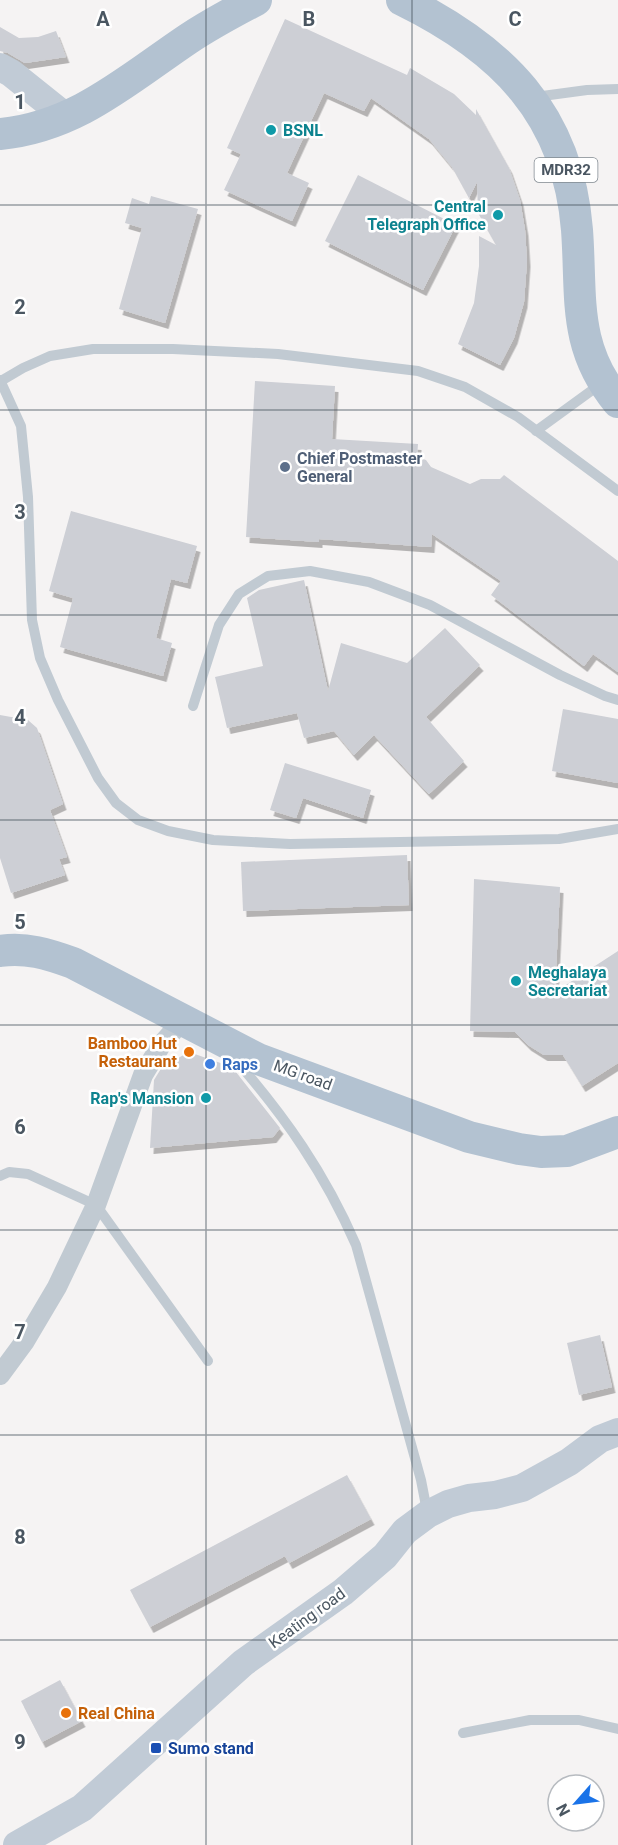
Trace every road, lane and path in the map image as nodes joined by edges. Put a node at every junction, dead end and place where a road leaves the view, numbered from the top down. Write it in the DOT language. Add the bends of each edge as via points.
graph roads {
  1 [pos="256,0"];
  2 [pos="402,0"];
  3 [pos="0,68"];
  4 [pos="618,89"];
  5 [pos="530,98"];
  6 [pos="66,117"];
  7 [pos="0,134"];
  8 [pos="1,380"];
  9 [pos="610,393"];
  10 [pos="536,431"];
  11 [pos="618,491"];
  12 [pos="618,700"];
  13 [pos="193,706"];
  14 [pos="618,829"];
  15 [pos="0,951"];
  16 [pos="183,1020"];
  17 [pos="214,1036"];
  18 [pos="618,1132"];
  19 [pos="0,1176"];
  20 [pos="96,1205"];
  21 [pos="208,1360"];
  22 [pos="0,1375"];
  23 [pos="618,1432"];
  24 [pos="428,1514"];
  25 [pos="618,1728"];
  26 [pos="463,1733"];
  27 [pos="16,1845"];
  1 -- 6 [label="main road" via="188,39 110,94"];
  2 -- 5 [label="main road, MDR32" via="467,37"];
  3 -- 6 [label="street"];
  4 -- 5 [label="lane"];
  5 -- 9 [label="main road, MDR32" via="557,141 565,166 577,228 581,316 588,350"];
  6 -- 7 [label="main road" via="16,133"];
  8 -- 10 [label="lane" via="50,357 93,349 278,354 418,371 465,387"];
  8 -- 14 [label="lane" via="21,426 32,620 40,658 98,778 116,803 138,820 213,840 290,844 559,839"];
  9 -- 10 [label="lane"];
  10 -- 11 [label="lane"];
  12 -- 13 [label="lane" via="560,675 430,605 369,582 309,572 268,576 239,594 219,625"];
  15 -- 16 [label="main road, MG road" via="17,949 73,963"];
  16 -- 17 [label="main road, MG road"];
  16 -- 20 [label="street" via="160,1045 143,1075"];
  17 -- 18 [label="main road, MG road" via="258,1059 469,1137 519,1149 567,1150"];
  17 -- 24 [label="lane" via="290,1126 340,1209 356,1245"];
  19 -- 20 [label="lane" via="9,1172 28,1174"];
  20 -- 21 [label="lane"];
  20 -- 22 [label="street" via="57,1287"];
  23 -- 24 [label="street, Keating road" via="600,1439 522,1488 448,1504"];
  24 -- 27 [label="street, Keating road" via="405,1531 385,1556 343,1592 243,1664 82,1808"];
  25 -- 26 [label="lane" via="579,1720 530,1720"];
}
